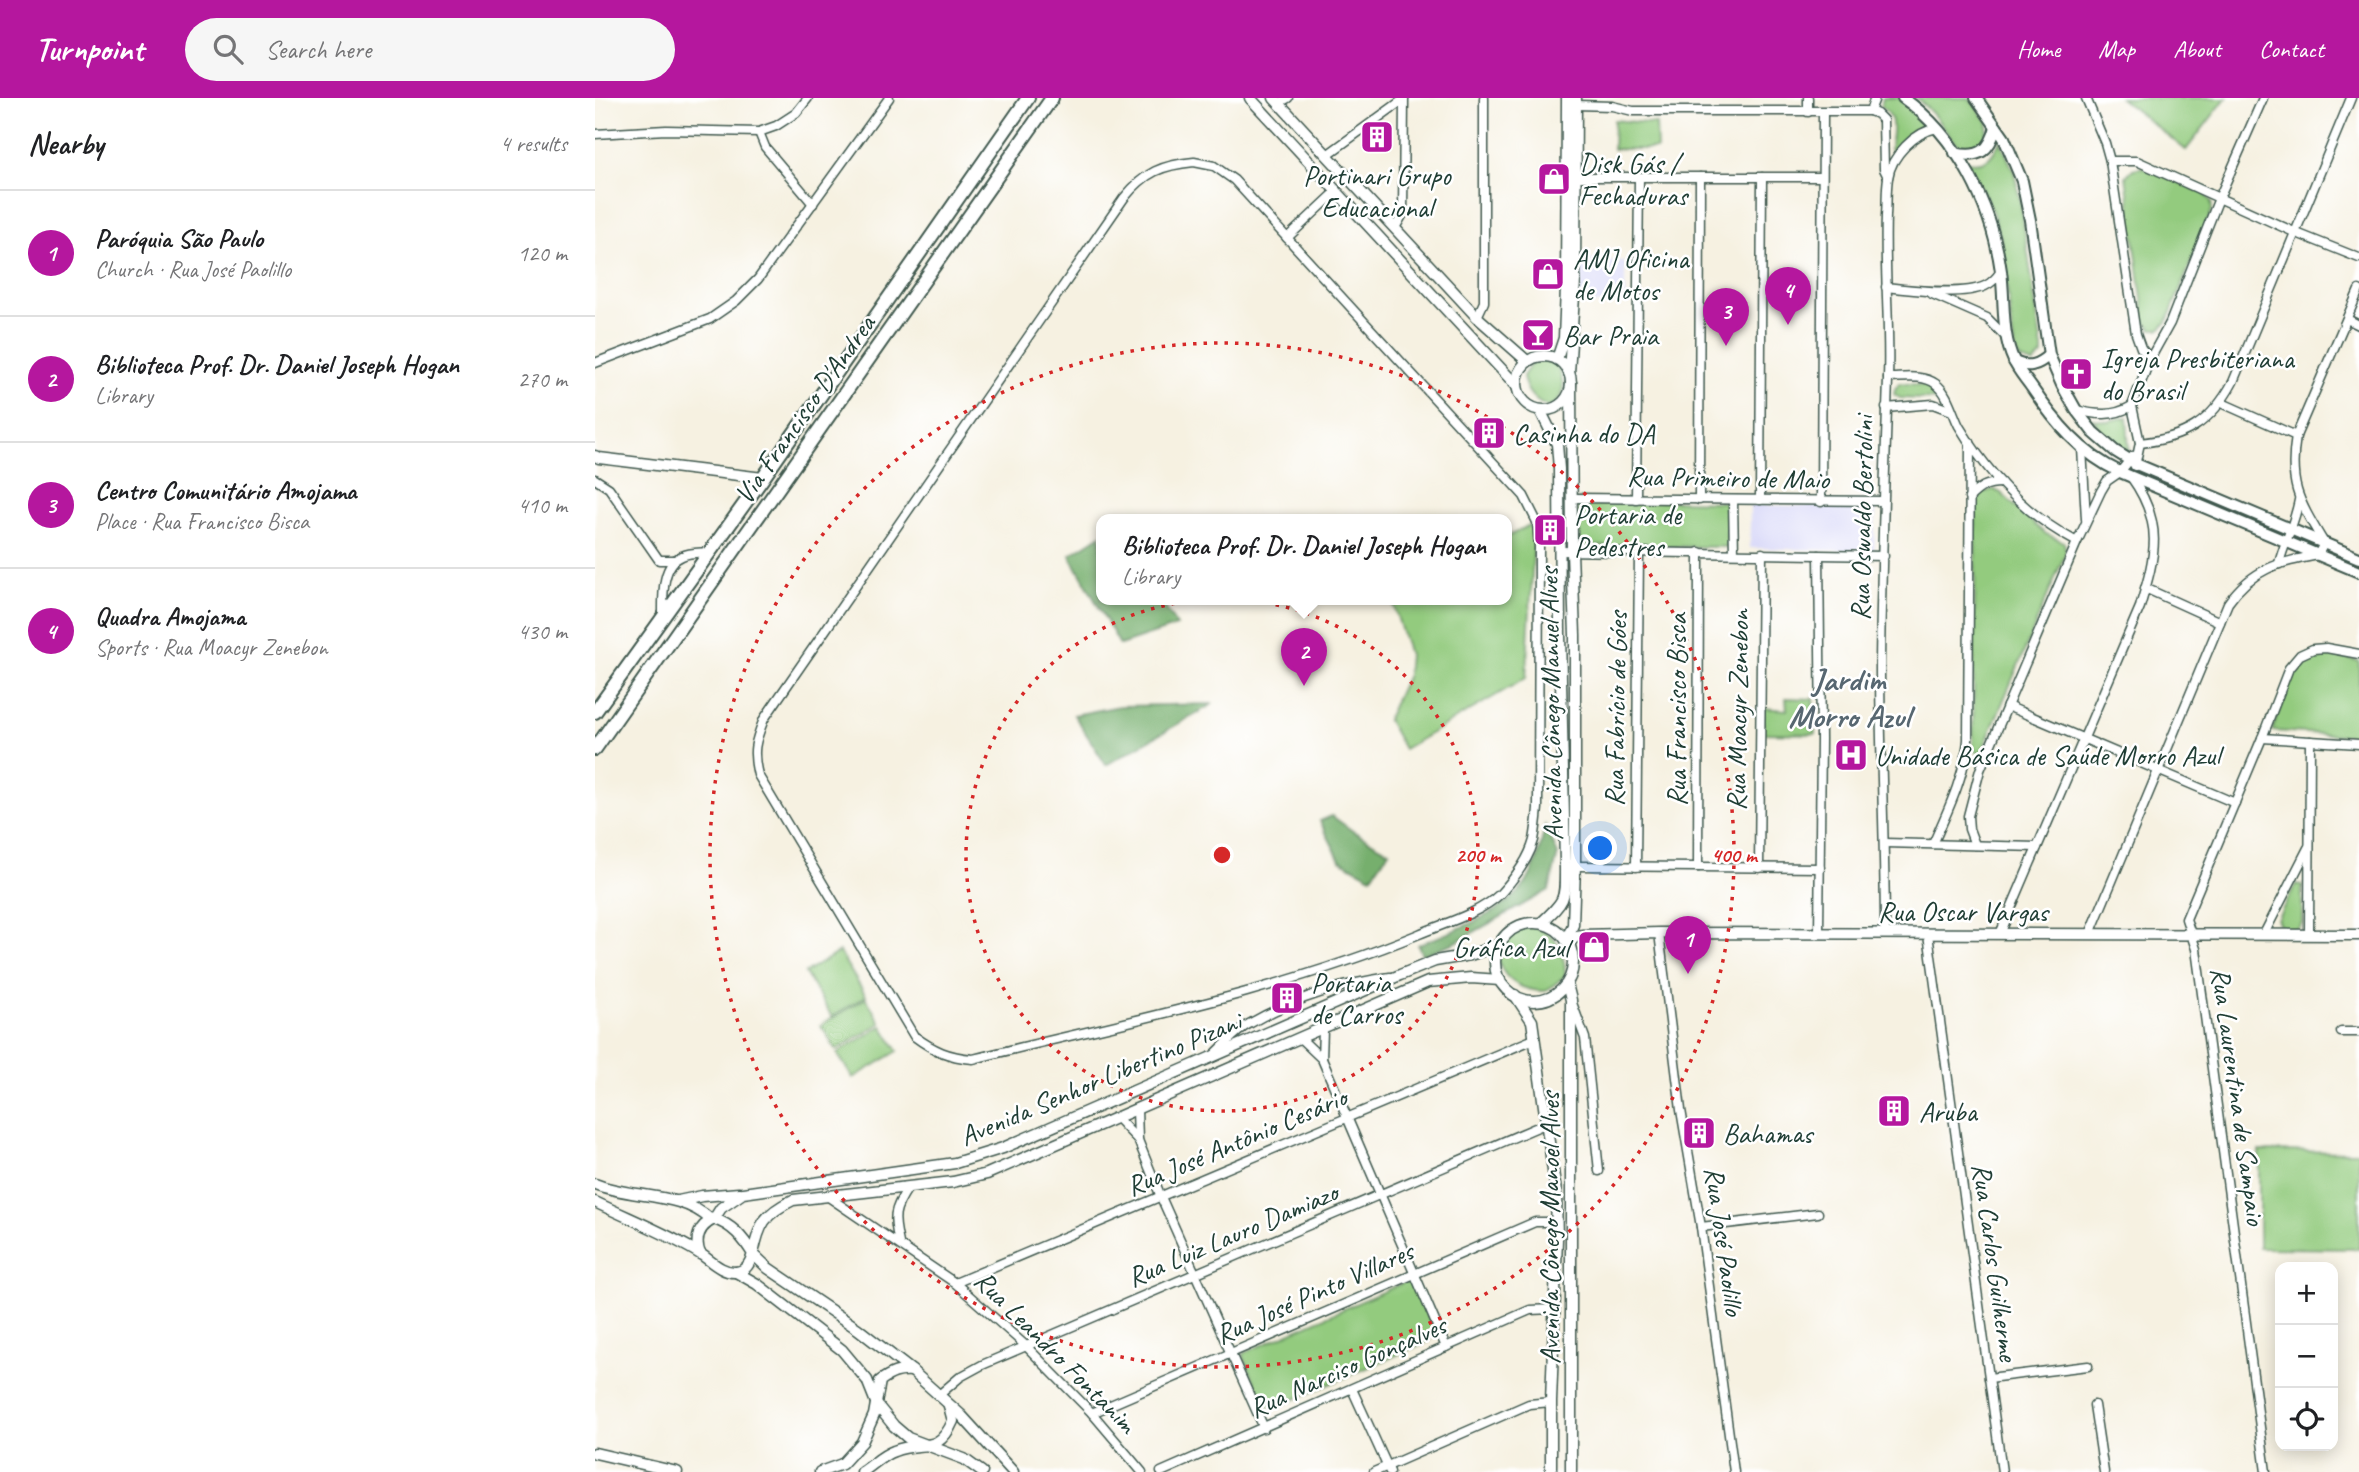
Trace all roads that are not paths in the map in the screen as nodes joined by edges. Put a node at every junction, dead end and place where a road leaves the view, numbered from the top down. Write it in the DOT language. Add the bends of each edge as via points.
graph roads {
  1 [pos="809,98"];
  2 [pos="889,98"];
  3 [pos="1028,98"];
  4 [pos="1052,98"];
  5 [pos="1250,98"];
  6 [pos="1484,98"];
  7 [pos="1567,98"];
  8 [pos="1808,98"];
  9 [pos="1875,98"];
  10 [pos="1903,98"];
  11 [pos="1976,98"];
  12 [pos="2086,98"];
  13 [pos="2263,98"];
  14 [pos="2351,98"];
  15 [pos="1404,99"];
  16 [pos="1280,100"];
  17 [pos="1576,102"];
  18 [pos="1870,111"];
  19 [pos="1808,112"];
  20 [pos="1823,112"];
  21 [pos="1996,127"];
  22 [pos="1937,128"];
  23 [pos="759,132"];
  24 [pos="595,134"];
  25 [pos="1955,153"];
  26 [pos="1327,155"];
  27 [pos="2110,161"];
  28 [pos="1571,177"];
  29 [pos="1639,177"];
  30 [pos="1700,177"];
  31 [pos="1762,177"];
  32 [pos="1822,177"];
  33 [pos="1888,177"];
  34 [pos="1337,191"];
  35 [pos="2219,198"];
  36 [pos="813,204"];
  37 [pos="1395,228"];
  38 [pos="2294,232"];
  39 [pos="1287,238"];
  40 [pos="2359,258"];
  41 [pos="2001,271"];
  42 [pos="1886,287"];
  43 [pos="2359,289"];
  44 [pos="1927,292"];
  45 [pos="1477,317"];
  46 [pos="2347,319"];
  47 [pos="2359,325"];
  48 [pos="2007,337"];
  49 [pos="2049,355"];
  50 [pos="1557,359"];
  51 [pos="2150,359"];
  52 [pos="1527,360"];
  53 [pos="2014,362"];
  54 [pos="595,363"];
  55 [pos="1570,378"];
  56 [pos="1888,378"];
  57 [pos="1516,385"];
  58 [pos="2222,403"];
  59 [pos="2132,406"];
  60 [pos="1886,408"];
  61 [pos="1540,410"];
  62 [pos="2076,410"];
  63 [pos="1952,411"];
  64 [pos="2296,436"];
  65 [pos="1970,442"];
  66 [pos="2082,448"];
  67 [pos="2135,455"];
  68 [pos="595,456"];
  69 [pos="1559,470"];
  70 [pos="2125,474"];
  71 [pos="763,478"];
  72 [pos="595,479"];
  73 [pos="2001,483"];
  74 [pos="1572,498"];
  75 [pos="1969,498"];
  76 [pos="1636,499"];
  77 [pos="1699,500"];
  78 [pos="1733,500"];
  79 [pos="1760,500"];
  80 [pos="2299,500"];
  81 [pos="1821,502"];
  82 [pos="1883,502"];
  83 [pos="2087,522"];
  84 [pos="2291,529"];
  85 [pos="2285,541"];
  86 [pos="2077,542"];
  87 [pos="2324,543"];
  88 [pos="1560,551"];
  89 [pos="709,552"];
  90 [pos="1571,552"];
  91 [pos="1639,552"];
  92 [pos="1699,552"];
  93 [pos="1734,553"];
  94 [pos="1762,553"];
  95 [pos="1819,555"];
  96 [pos="2318,555"];
  97 [pos="1884,556"];
  98 [pos="2359,558"];
  99 [pos="674,560"];
  100 [pos="2279,563"];
  101 [pos="2359,572"];
  102 [pos="2145,588"];
  103 [pos="663,618"];
  104 [pos="2220,622"];
  105 [pos="2359,653"];
  106 [pos="2007,706"];
  107 [pos="595,712"];
  108 [pos="2262,738"];
  109 [pos="2084,739"];
  110 [pos="2310,741"];
  111 [pos="2359,744"];
  112 [pos="595,748"];
  113 [pos="1965,766"];
  114 [pos="1980,769"];
  115 [pos="2158,770"];
  116 [pos="2235,803"];
  117 [pos="1885,843"];
  118 [pos="1933,844"];
  119 [pos="1975,845"];
  120 [pos="2310,846"];
  121 [pos="2037,847"];
  122 [pos="1575,866"];
  123 [pos="1636,867"];
  124 [pos="1698,867"];
  125 [pos="1759,868"];
  126 [pos="1820,868"];
  127 [pos="1541,923"];
  128 [pos="1659,933"];
  129 [pos="1819,933"];
  130 [pos="1885,934"];
  131 [pos="1928,934"];
  132 [pos="2000,934"];
  133 [pos="2090,934"];
  134 [pos="2191,934"];
  135 [pos="2264,934"];
  136 [pos="2309,934"];
  137 [pos="2359,935"];
  138 [pos="1567,941"];
  139 [pos="1499,945"];
  140 [pos="1400,975"];
  141 [pos="1293,979"];
  142 [pos="1500,980"];
  143 [pos="1277,984"];
  144 [pos="1567,984"];
  145 [pos="1295,990"];
  146 [pos="1280,995"];
  147 [pos="1514,995"];
  148 [pos="1571,1000"];
  149 [pos="1323,1029"];
  150 [pos="2341,1032"];
  151 [pos="2359,1032"];
  152 [pos="1300,1038"];
  153 [pos="1534,1039"];
  154 [pos="1211,1058"];
  155 [pos="1322,1059"];
  156 [pos="1137,1109"];
  157 [pos="1117,1118"];
  158 [pos="1348,1119"];
  159 [pos="1547,1123"];
  160 [pos="1138,1140"];
  161 [pos="1599,1171"];
  162 [pos="595,1184"];
  163 [pos="908,1188"];
  164 [pos="743,1193"];
  165 [pos="1380,1195"];
  166 [pos="1161,1197"];
  167 [pos="830,1198"];
  168 [pos="595,1202"];
  169 [pos="675,1202"];
  170 [pos="1818,1213"];
  171 [pos="713,1219"];
  172 [pos="1556,1222"];
  173 [pos="1701,1227"];
  174 [pos="899,1243"];
  175 [pos="700,1254"];
  176 [pos="753,1254"];
  177 [pos="736,1272"];
  178 [pos="1415,1272"];
  179 [pos="1197,1275"];
  180 [pos="955,1283"];
  181 [pos="1553,1309"];
  182 [pos="1026,1346"];
  183 [pos="1446,1347"];
  184 [pos="1231,1354"];
  185 [pos="2088,1366"];
  186 [pos="912,1371"];
  187 [pos="1989,1378"];
  188 [pos="1352,1390"];
  189 [pos="939,1395"];
  190 [pos="1551,1402"];
  191 [pos="877,1405"];
  192 [pos="949,1405"];
  193 [pos="2094,1405"];
  194 [pos="1092,1413"];
  195 [pos="1264,1427"];
  196 [pos="927,1447"];
  197 [pos="595,1453"];
  198 [pos="635,1468"];
  199 [pos="1389,1469"];
  200 [pos="672,1471"];
  201 [pos="820,1472"];
  202 [pos="862,1472"];
  203 [pos="982,1472"];
  204 [pos="1013,1472"];
  205 [pos="1142,1472"];
  206 [pos="1161,1472"];
  207 [pos="1374,1472"];
  208 [pos="1551,1472"];
  209 [pos="1571,1472"];
  210 [pos="1734,1472"];
  211 [pos="2002,1472"];
  212 [pos="2104,1472"];
  213 [pos="2266,1472"];
  1 -- 23 [label="street" via="776,127"];
  2 -- 36 [label="street"];
  3 -- 71 [label="highway, Via Francisco D'Andrea"];
  4 -- 112 [label="highway, Via Francisco D'Andrea"];
  5 -- 34 [label="street"];
  6 -- 45 [label="street" via="1484,303"];
  7 -- 28 [label="street, Avenida Cônego Manuel Alves"];
  8 -- 19 [label="street"];
  9 -- 18 [label="street"];
  10 -- 22 [label="main road"];
  11 -- 21 [label="main road"];
  12 -- 27 [label="street"];
  13 -- 35 [label="street"];
  14 -- 38 [label="street"];
  15 -- 26 [label="street"];
  15 -- 37 [label="street" via="1403,214"];
  16 -- 26 [label="street"];
  17 -- 19 [label="street" via="1633,111"];
  17 -- 28 [label="street, Avenida Cônego Manuel Alves"];
  18 -- 20 [label="street"];
  18 -- 33 [label="street, Rua Oswaldo Bertolini" via="1882,120"];
  19 -- 20 [label="street"];
  20 -- 32 [label="street"];
  21 -- 25 [label="main road" via="1987,148 1978,153"];
  21 -- 49 [label="main road" via="2022,181"];
  22 -- 25 [label="main road"];
  22 -- 33 [label="street" via="1918,136 1901,152"];
  23 -- 24 [label="street"];
  23 -- 36 [label="street" via="765,147"];
  25 -- 41 [label="main road" via="1979,195"];
  26 -- 37 [label="street"];
  27 -- 35 [label="street" via="2137,161"];
  27 -- 51 [label="street" via="2136,334"];
  28 -- 29 [label="street"];
  28 -- 50 [label="street, Avenida Cônego Manuel Alves" via="1564,338"];
  28 -- 55 [label="street, Avenida Cônego Manuel Alves" via="1576,281"];
  29 -- 30 [label="street"];
  29 -- 76 [label="street"];
  30 -- 31 [label="street"];
  30 -- 77 [label="street"];
  31 -- 32 [label="street"];
  31 -- 79 [label="street"];
  32 -- 81 [label="street"];
  33 -- 42 [label="street, Rua Oswaldo Bertolini"];
  34 -- 39 [label="street"];
  34 -- 57 [label="street"];
  35 -- 38 [label="street"];
  35 -- 51 [label="street"];
  36 -- 54 [label="street" via="758,279 736,301 710,319"];
  37 -- 45 [label="street"];
  38 -- 40 [label="street"];
  38 -- 58 [label="street"];
  39 -- 141 [label="street" via="1524,496 1537,522 1539,547 1534,842 1499,895 1473,911"];
  39 -- 143 [label="street" via="1234,180 1214,166 1175,164 1139,180 764,719 754,757 758,775 914,1036 952,1058 973,1059"];
  41 -- 44 [label="street" via="1986,286"];
  41 -- 48 [label="main road"];
  42 -- 44 [label="street"];
  42 -- 56 [label="street, Rua Oswaldo Bertolini"];
  43 -- 46 [label="street"];
  44 -- 48 [label="street" via="1987,318"];
  45 -- 52 [label="street"];
  46 -- 47 [label="street"];
  46 -- 64 [label="street"];
  48 -- 53 [label="main road"];
  49 -- 53 [label="main road" via="2025,367"];
  49 -- 62 [label="main road"];
  50 -- 52 [label="street" via="1542,355"];
  50 -- 55 [label="street"];
  51 -- 59 [label="street"];
  52 -- 57 [label="street"];
  53 -- 66 [label="main road" via="2049,414"];
  55 -- 61 [label="street" via="1570,392 1558,407"];
  55 -- 74 [label="street, Avenida Cônego Manuel Alves"];
  56 -- 60 [label="street, Rua Oswaldo Bertolini"];
  56 -- 63 [label="street" via="1923,378 1935,383"];
  57 -- 61 [label="street" via="1524,402"];
  58 -- 64 [label="street"];
  58 -- 67 [label="street" via="2179,436"];
  59 -- 62 [label="street" via="2106,415"];
  59 -- 67 [label="street"];
  60 -- 63 [label="street" via="1933,404"];
  60 -- 82 [label="street, Rua Oswaldo Bertolini"];
  61 -- 69 [label="street, Avenida Cônego Manuel Alves" via="1557,444"];
  62 -- 67 [label="main road" via="2093,432"];
  63 -- 65 [label="street"];
  64 -- 80 [label="street" via="2293,470"];
  65 -- 73 [label="street"];
  65 -- 75 [label="street"];
  66 -- 70 [label="main road"];
  66 -- 83 [label="street"];
  67 -- 70 [label="street"];
  67 -- 84 [label="main road"];
  68 -- 71 [label="street"];
  69 -- 74 [label="street" via="1564,493"];
  69 -- 88 [label="street, Avenida Cônego Manuel Alves"];
  70 -- 83 [label="street" via="2107,481"];
  70 -- 85 [label="main road"];
  70 -- 102 [label="street" via="2144,494 2152,516 2154,545"];
  71 -- 89 [label="highway, Via Francisco D'Andrea"];
  72 -- 99 [label="street" via="608,488 659,560"];
  73 -- 75 [label="street" via="1989,483"];
  73 -- 86 [label="street" via="2033,514"];
  74 -- 76 [label="street, Rua Primeiro de Maio"];
  74 -- 90 [label="street, Avenida Cônego Manuel Alves"];
  75 -- 113 [label="street"];
  76 -- 77 [label="street, Rua Primeiro de Maio"];
  77 -- 78 [label="street, Rua Primeiro de Maio"];
  78 -- 79 [label="street, Rua Primeiro de Maio"];
  78 -- 93 [label="street"];
  79 -- 81 [label="street, Rua Primeiro de Maio"];
  80 -- 84 [label="street"];
  80 -- 87 [label="street"];
  81 -- 82 [label="street, Rua Primeiro de Maio"];
  82 -- 97 [label="street, Rua Oswaldo Bertolini"];
  83 -- 86 [label="street"];
  84 -- 85 [label="street"];
  84 -- 87 [label="main road"];
  85 -- 96 [label="main road"];
  85 -- 100 [label="street"];
  86 -- 106 [label="street"];
  87 -- 96 [label="street"];
  87 -- 98 [label="main road"];
  88 -- 90 [label="street"];
  88 -- 127 [label="street, Avenida Cônego Manuel Alves" via="1565,893 1557,909"];
  89 -- 99 [label="street"];
  89 -- 103 [label="highway, Via Francisco D'Andrea"];
  90 -- 91 [label="street"];
  90 -- 122 [label="street, Avenida Cônego Manuel Alves"];
  91 -- 92 [label="street"];
  91 -- 123 [label="street, Rua Fabrício de Góes"];
  92 -- 93 [label="street"];
  92 -- 124 [label="street, Rua Francisco Bisca"];
  93 -- 94 [label="street"];
  94 -- 95 [label="street"];
  94 -- 125 [label="street, Rua Moacyr Zenebon"];
  95 -- 97 [label="street"];
  95 -- 126 [label="street"];
  96 -- 100 [label="street"];
  96 -- 101 [label="main road"];
  97 -- 117 [label="street, Rua Oswaldo Bertolini" via="1881,772"];
  99 -- 103 [label="street" via="664,588"];
  100 -- 104 [label="street" via="2239,588"];
  102 -- 104 [label="street"];
  102 -- 109 [label="street"];
  103 -- 107 [label="highway, Via Francisco D'Andrea"];
  104 -- 115 [label="street"];
  105 -- 108 [label="street, Rua Laurentina de Sampaio" via="2326,648 2300,655 2289,668"];
  106 -- 109 [label="street"];
  106 -- 114 [label="street"];
  108 -- 110 [label="street"];
  108 -- 116 [label="street, Rua Laurentina de Sampaio"];
  109 -- 115 [label="street"];
  109 -- 121 [label="street"];
  110 -- 111 [label="street"];
  110 -- 120 [label="street"];
  113 -- 114 [label="street"];
  113 -- 118 [label="street"];
  114 -- 119 [label="street" via="1968,816"];
  115 -- 116 [label="street"];
  115 -- 133 [label="street"];
  116 -- 134 [label="street, Rua Laurentina de Sampaio" via="2186,919"];
  117 -- 118 [label="street"];
  117 -- 130 [label="street, Rua Oswaldo Bertolini"];
  118 -- 119 [label="street"];
  119 -- 121 [label="street"];
  120 -- 135 [label="street"];
  120 -- 136 [label="street"];
  121 -- 132 [label="street"];
  122 -- 123 [label="street"];
  122 -- 138 [label="street, Avenida Cônego Manuel Alves" via="1573,925"];
  123 -- 124 [label="street"];
  124 -- 125 [label="street"];
  125 -- 126 [label="street"];
  126 -- 129 [label="street"];
  127 -- 138 [label="street"];
  127 -- 139 [label="street" via="1516,927"];
  128 -- 129 [label="street, Rua Oscar Vargas"];
  128 -- 138 [label="street, Rua Oscar Vargas" via="1583,935"];
  128 -- 173 [label="street, Rua José Paolillo"];
  129 -- 130 [label="street, Rua Oscar Vargas"];
  130 -- 131 [label="street, Rua Oscar Vargas"];
  131 -- 132 [label="street, Rua Oscar Vargas"];
  131 -- 187 [label="street, Rua Carlos Guilherme"];
  132 -- 133 [label="street, Rua Oscar Vargas"];
  133 -- 134 [label="street, Rua Oscar Vargas"];
  134 -- 135 [label="street, Rua Oscar Vargas"];
  134 -- 213 [label="street, Rua Laurentina de Sampaio"];
  135 -- 136 [label="street, Rua Oscar Vargas"];
  136 -- 137 [label="street, Rua Oscar Vargas"];
  138 -- 144 [label="street" via="1573,964"];
  139 -- 140 [label="street, Avenida Senhor Libertino Pizani"];
  139 -- 142 [label="street" via="1496,969"];
  140 -- 154 [label="street, Avenida Senhor Libertino Pizani"];
  140 -- 154 [label="street" via="1348,983 1283,1006 1247,1024"];
  141 -- 143 [label="street"];
  141 -- 145 [label="street"];
  142 -- 147 [label="street"];
  142 -- 149 [label="street, Avenida Senhor Libertino Pizani" via="1428,982"];
  143 -- 146 [label="street"];
  144 -- 147 [label="street" via="1548,998 1525,1000"];
  144 -- 148 [label="street, Avenida Cônego Manoel Alves"];
  147 -- 153 [label="street, Avenida Cônego Manoel Alves" via="1532,1021"];
  148 -- 161 [label="street" via="1585,1038"];
  148 -- 209 [label="street, Avenida Cônego Manoel Alves"];
  149 -- 152 [label="street, Avenida Senhor Libertino Pizani"];
  149 -- 155 [label="street"];
  150 -- 151 [label="street"];
  152 -- 155 [label="street"];
  152 -- 156 [label="street, Avenida Senhor Libertino Pizani"];
  153 -- 158 [label="street, Rua José Antônio Cesário"];
  153 -- 159 [label="street, Avenida Cônego Manoel Alves"];
  154 -- 164 [label="street, Avenida Senhor Libertino Pizani" via="1003,1149 955,1163"];
  155 -- 158 [label="street"];
  156 -- 157 [label="street, Avenida Senhor Libertino Pizani"];
  156 -- 160 [label="street"];
  157 -- 160 [label="street"];
  157 -- 163 [label="street, Avenida Senhor Libertino Pizani" via="987,1174"];
  158 -- 165 [label="street"];
  158 -- 166 [label="street, Rua José Antônio Cesário"];
  159 -- 165 [label="street, Rua Luiz Lauro Damiazo"];
  159 -- 172 [label="street, Avenida Cônego Manoel Alves"];
  160 -- 166 [label="street"];
  162 -- 169 [label="street"];
  163 -- 167 [label="street, Avenida Senhor Libertino Pizani"];
  163 -- 174 [label="street" via="894,1214"];
  164 -- 169 [label="street, Avenida Senhor Libertino Pizani"];
  164 -- 171 [label="street"];
  165 -- 178 [label="street"];
  165 -- 179 [label="street, Rua Luiz Lauro Damiazo"];
  166 -- 179 [label="street"];
  166 -- 180 [label="street, Rua José Antônio Cesário"];
  167 -- 174 [label="street, Rua Leandro Fontanim"];
  167 -- 176 [label="street, Avenida Senhor Libertino Pizani" via="793,1200 777,1208 761,1225"];
  168 -- 175 [label="street"];
  169 -- 171 [label="street"];
  170 -- 173 [label="street"];
  171 -- 175 [label="street" via="697,1237"];
  171 -- 176 [label="street" via="743,1237"];
  172 -- 178 [label="street, Rua José Pinto Villares" via="1535,1222"];
  172 -- 181 [label="street, Avenida Cônego Manoel Alves"];
  173 -- 210 [label="street, Rua José Paolillo"];
  174 -- 180 [label="street, Rua Leandro Fontanim"];
  175 -- 177 [label="street" via="725,1271"];
  176 -- 177 [label="street" via="750,1264"];
  176 -- 186 [label="street"];
  177 -- 191 [label="street" via="842,1350 867,1380"];
  178 -- 183 [label="street"];
  178 -- 184 [label="street, Rua José Pinto Villares"];
  179 -- 182 [label="street, Rua Luiz Lauro Damiazo"];
  179 -- 184 [label="street"];
  180 -- 182 [label="street, Rua Leandro Fontanim"];
  181 -- 183 [label="street, Rua Narciso Gonçalves" via="1530,1310"];
  181 -- 190 [label="street, Avenida Cônego Manoel Alves"];
  182 -- 189 [label="street, Rua Luiz Lauro Damiazo" via="960,1377"];
  182 -- 194 [label="street, Rua Leandro Fontanim"];
  183 -- 188 [label="street, Rua Narciso Gonçalves"];
  184 -- 194 [label="street, Rua José Pinto Villares"];
  184 -- 195 [label="street"];
  185 -- 187 [label="street"];
  186 -- 189 [label="street"];
  186 -- 191 [label="street" via="891,1373 880,1381"];
  187 -- 211 [label="street, Rua Carlos Guilherme"];
  188 -- 195 [label="street, Rua Narciso Gonçalves"];
  188 -- 199 [label="street"];
  189 -- 192 [label="street"];
  190 -- 199 [label="street" via="1529,1404"];
  190 -- 208 [label="street, Avenida Cônego Manoel Alves"];
  191 -- 196 [label="street" via="908,1438"];
  191 -- 201 [label="street" via="856,1450 842,1464"];
  192 -- 196 [label="street" via="950,1429"];
  192 -- 204 [label="street"];
  193 -- 212 [label="street"];
  194 -- 205 [label="street, Rua Leandro Fontanim"];
  195 -- 206 [label="street, Rua Narciso Gonçalves"];
  196 -- 202 [label="street" via="888,1453"];
  196 -- 203 [label="street" via="964,1459"];
  197 -- 198 [label="street"];
  198 -- 200 [label="street"];
  199 -- 207 [label="street"];
}
